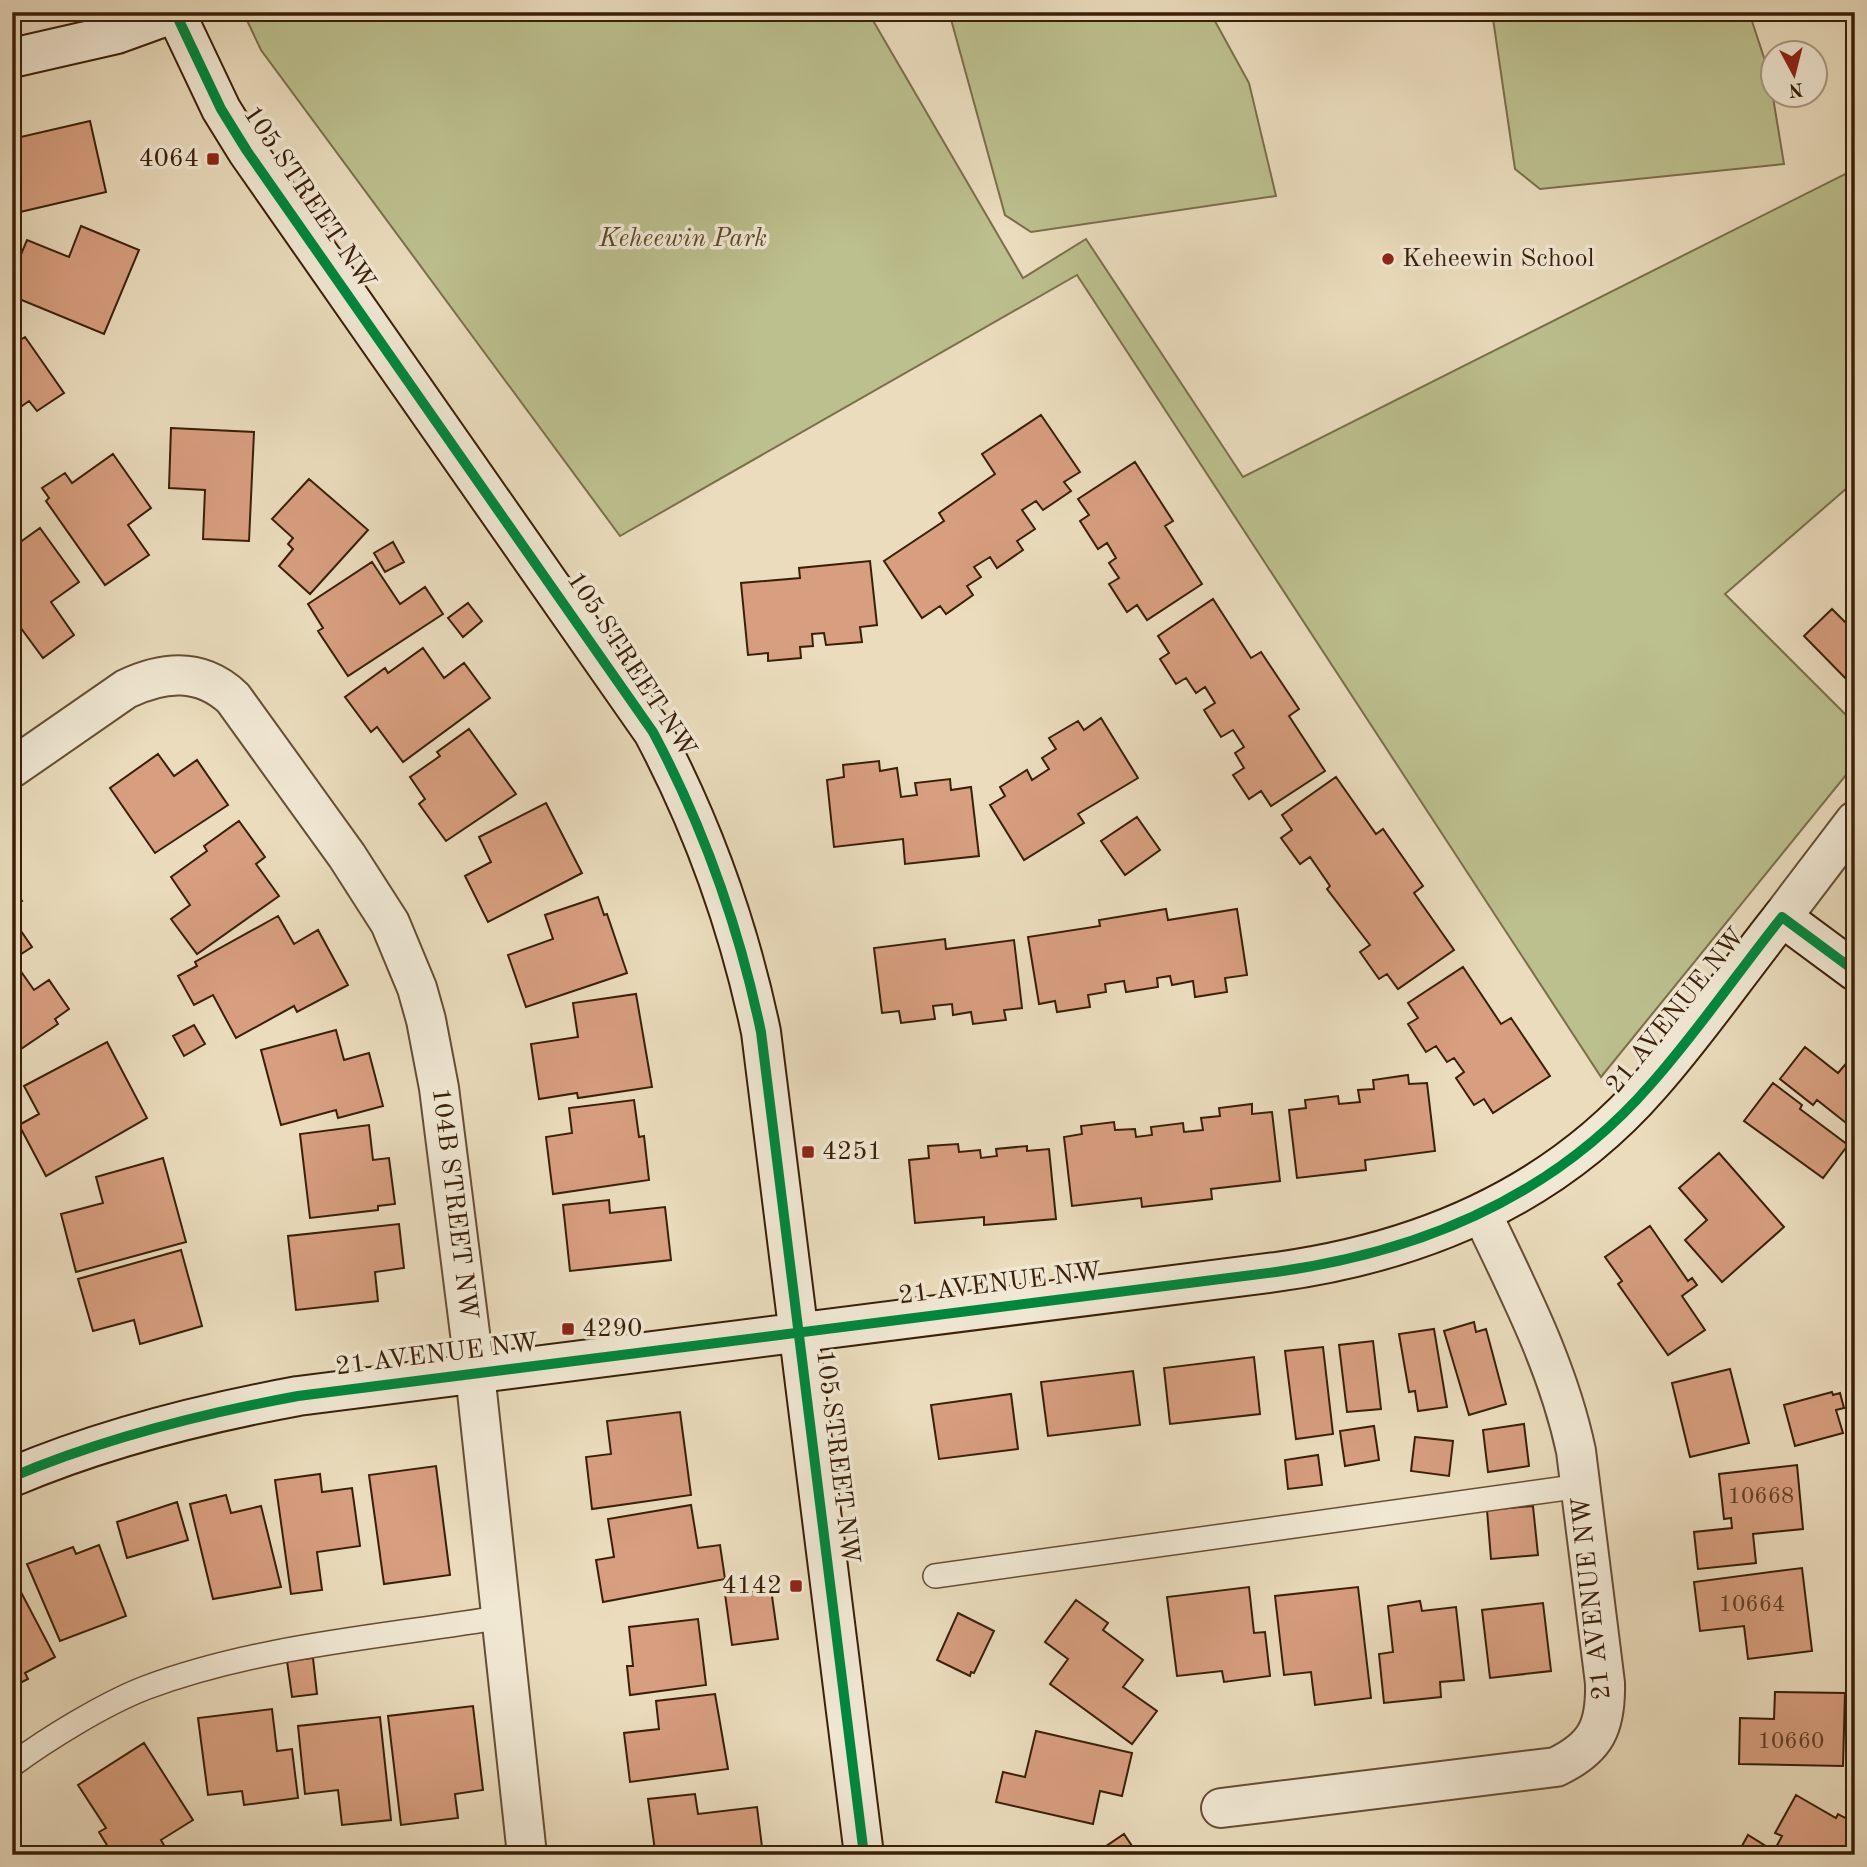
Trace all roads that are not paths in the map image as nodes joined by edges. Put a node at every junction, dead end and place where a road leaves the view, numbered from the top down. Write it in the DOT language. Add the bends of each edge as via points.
graph roads {
  1 [pos="175,12"];
  2 [pos="12,58"];
  3 [pos="12,768"];
  4 [pos="1855,821"];
  5 [pos="1782,917"];
  6 [pos="1855,971"];
  7 [pos="1482,1214"];
  8 [pos="798,1332"];
  9 [pos="475,1373"];
  10 [pos="13,1475"];
  11 [pos="1581,1486"];
  12 [pos="935,1576"];
  13 [pos="503,1617"];
  14 [pos="12,1765"];
  15 [pos="1221,1808"];
  16 [pos="527,1855"];
  17 [pos="864,1855"];
  1 -- 2 [label="street" via="117,34"];
  1 -- 8 [label="street, 105 STREET NW" via="215,97 247,151 620,680 679,780 731,913 749,973 761,1032"];
  3 -- 9 [label="street, 104B STREET NW" via="126,689 161,676 192,675 220,685 233,698 362,878 390,923 417,988 433,1051"];
  4 -- 5 [label="street"];
  5 -- 6 [label="street, 21 AVENUE NW"];
  5 -- 7 [label="street, 21 AVENUE NW" via="1634,1102 1546,1175"];
  7 -- 8 [label="street, 21 AVENUE NW" via="1420,1241 1317,1267"];
  7 -- 11 [label="street, 21 AVENUE NW" via="1558,1382"];
  8 -- 9 [label="street, 21 AVENUE NW"];
  8 -- 17 [label="street, 105 STREET NW"];
  9 -- 10 [label="street, 21 AVENUE NW" via="298,1395 224,1410 87,1448"];
  9 -- 13 [label="street, 104B STREET NW"];
  11 -- 12 [label="lane"];
  11 -- 15 [label="street, 21 AVENUE NW" via="1606,1706 1590,1747 1556,1767 1533,1772"];
  13 -- 14 [label="lane" via="269,1652 144,1689 43,1742"];
  13 -- 16 [label="street, 104B STREET NW"];
}
